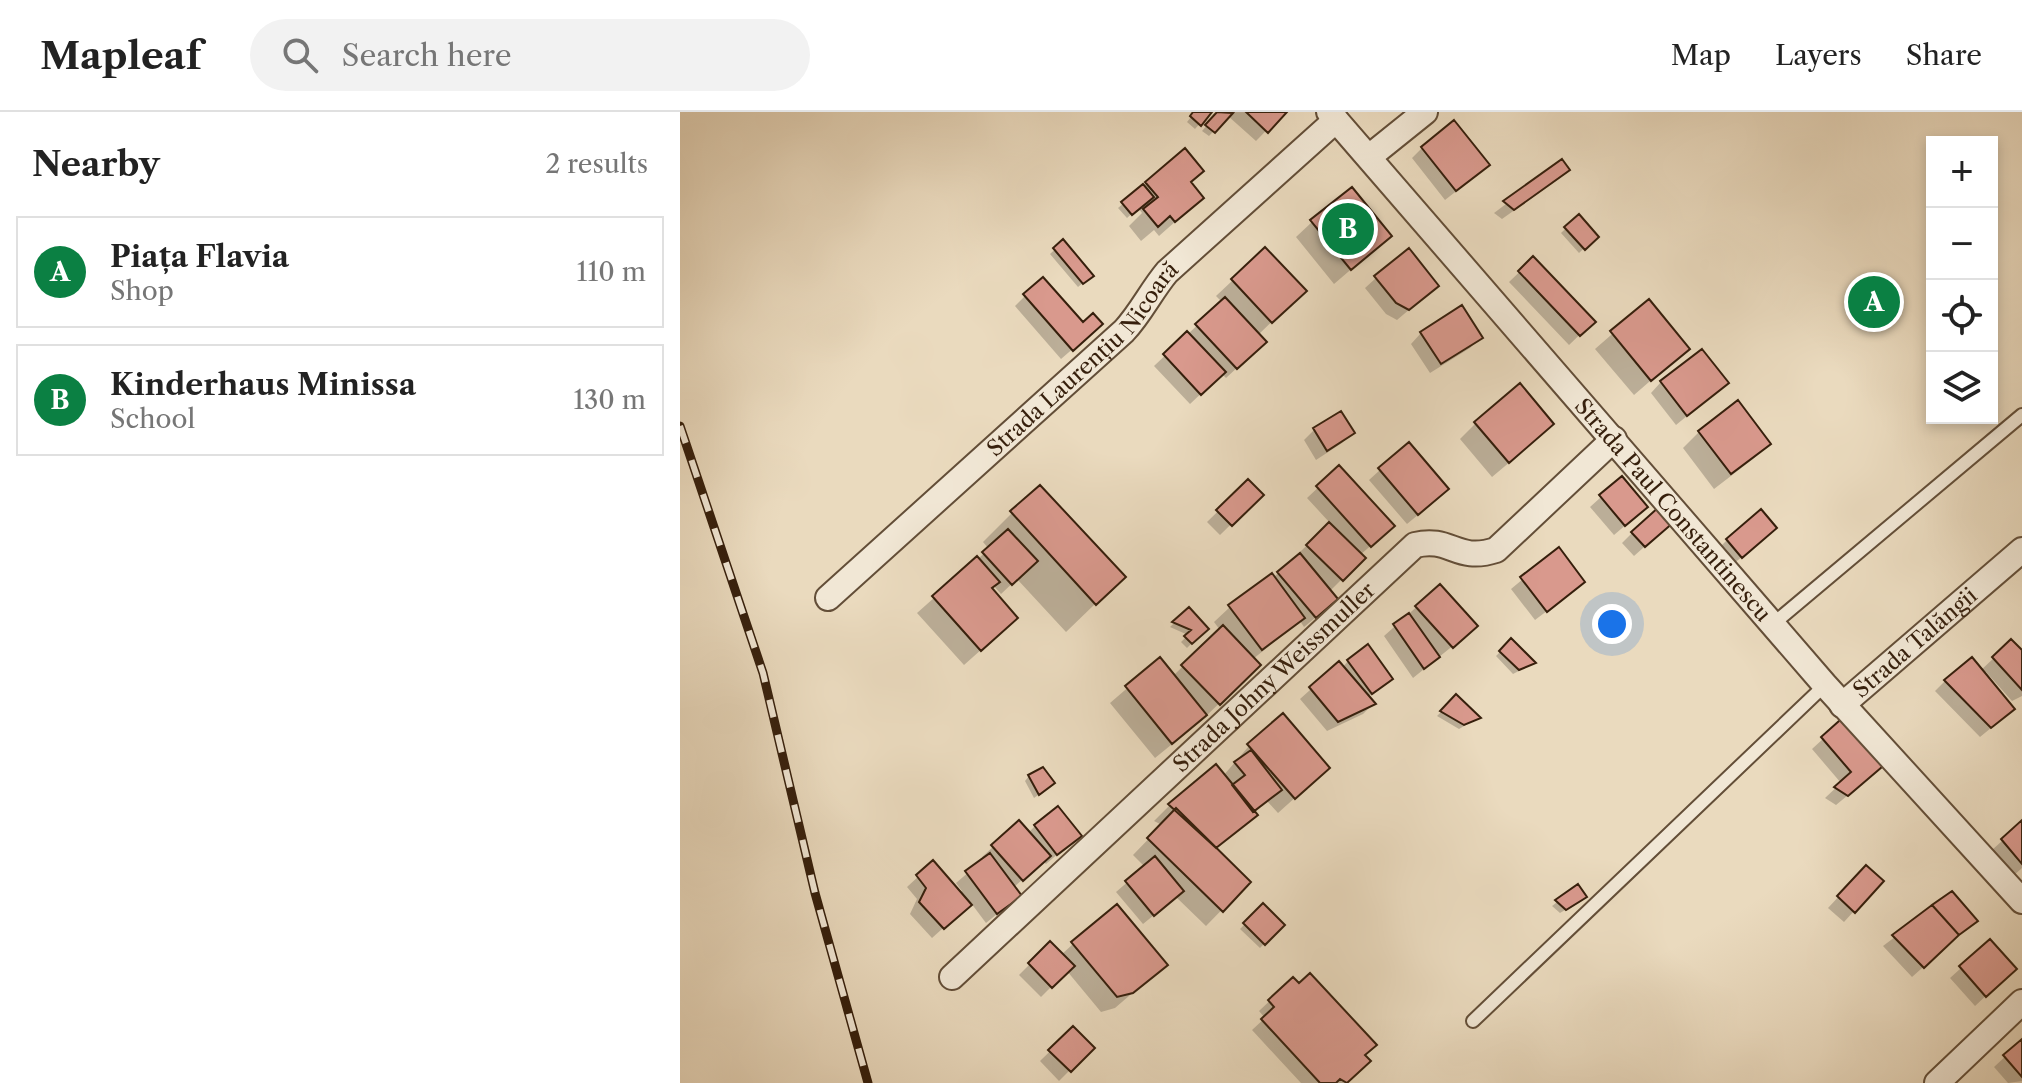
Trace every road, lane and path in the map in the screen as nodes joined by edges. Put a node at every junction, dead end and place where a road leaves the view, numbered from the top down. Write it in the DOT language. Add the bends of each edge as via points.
graph roads {
  1 [pos="1425,112"];
  2 [pos="1332,116"];
  3 [pos="1369,157"];
  4 [pos="2022,415"];
  5 [pos="1614,439"];
  6 [pos="2022,550"];
  7 [pos="828,598"];
  8 [pos="1773,624"];
  9 [pos="1825,685"];
  10 [pos="1842,705"];
  11 [pos="2022,901"];
  12 [pos="952,977"];
  13 [pos="2022,1002"];
  14 [pos="1473,1021"];
  15 [pos="1937,1083"];
  1 -- 3 [label="street"];
  2 -- 3 [label="street, Strada Paul Constantinescu"];
  2 -- 7 [label="street, Strada Laurențiu Nicoară" via="1167,272 1124,331"];
  3 -- 5 [label="street, Strada Paul Constantinescu"];
  4 -- 8 [label="lane"];
  5 -- 8 [label="street, Strada Paul Constantinescu"];
  5 -- 12 [label="street, Strada Johny Weissmuller" via="1496,550 1468,555 1438,542 1415,545"];
  6 -- 10 [label="street, Strada Talăngii"];
  8 -- 9 [label="street, Strada Paul Constantinescu"];
  9 -- 10 [label="street, Strada Paul Constantinescu"];
  9 -- 14 [label="lane"];
  10 -- 11 [label="street, Strada Paul Constantinescu"];
  13 -- 15 [label="street"];
}
